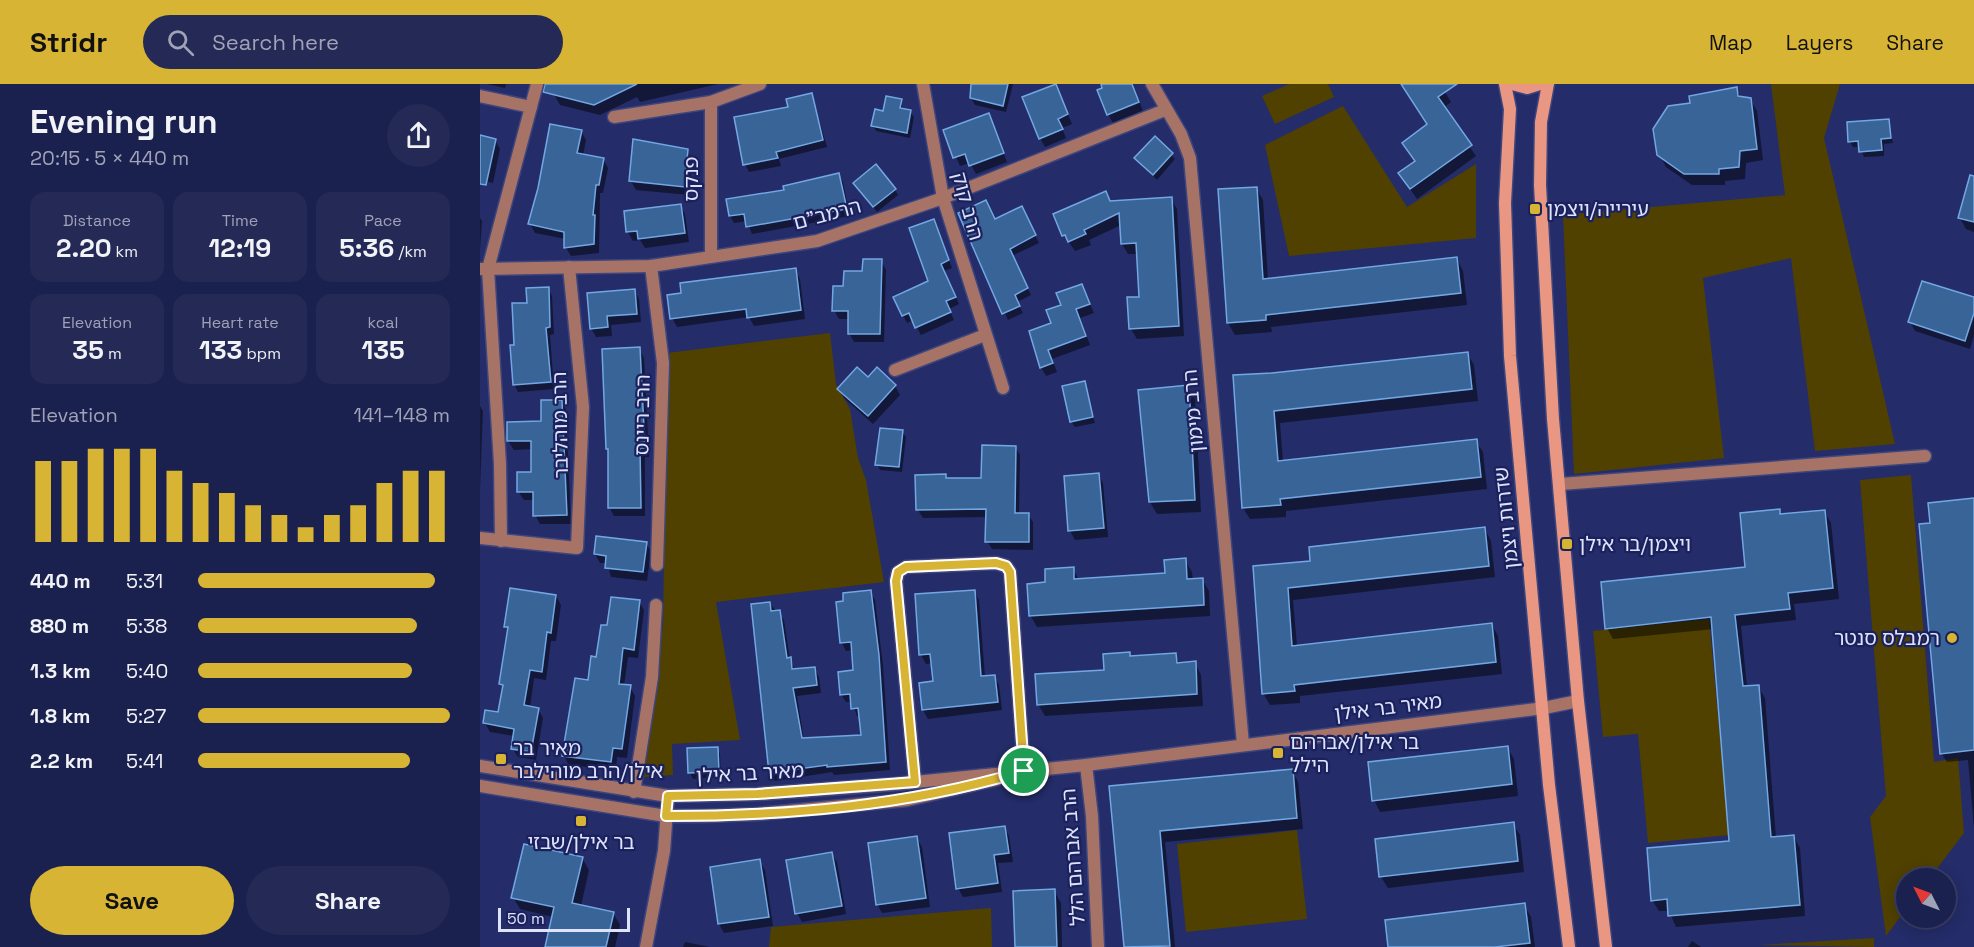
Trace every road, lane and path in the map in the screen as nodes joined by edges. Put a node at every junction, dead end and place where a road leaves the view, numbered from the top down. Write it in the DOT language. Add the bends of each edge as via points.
graph roads {
  1 [pos="537,84"];
  2 [pos="760,84"];
  3 [pos="923,84"];
  4 [pos="1152,84"];
  5 [pos="1505,84"];
  6 [pos="1512,84"];
  7 [pos="1540,84"];
  8 [pos="1548,84"];
  9 [pos="480,96"];
  10 [pos="711,102"];
  11 [pos="531,107"];
  12 [pos="1165,110"];
  13 [pos="614,117"];
  14 [pos="943,198"];
  15 [pos="711,256"];
  16 [pos="651,266"];
  17 [pos="569,267"];
  18 [pos="484,269"];
  19 [pos="985,335"];
  20 [pos="895,370"];
  21 [pos="1003,388"];
  22 [pos="1925,456"];
  23 [pos="1561,484"];
  24 [pos="480,538"];
  25 [pos="501,541"];
  26 [pos="657,566"];
  27 [pos="656,605"];
  28 [pos="1578,701"];
  29 [pos="1544,708"];
  30 [pos="1243,744"];
  31 [pos="1086,765"];
  32 [pos="480,766"];
  33 [pos="1024,771"];
  34 [pos="915,782"];
  35 [pos="480,786"];
  36 [pos="634,792"];
  37 [pos="668,796"];
  38 [pos="666,816"];
  39 [pos="646,947"];
  40 [pos="1098,947"];
  41 [pos="1569,947"];
  42 [pos="1606,947"];
  1 -- 11 [label="street"];
  2 -- 10 [label="street"];
  3 -- 14 [label="street, הרב קוק"];
  4 -- 12 [label="street, הרב מימון"];
  5 -- 29 [label="main road, שדרות ויצמן" via="1510,109 1504,202 1510,356"];
  6 -- 7 [label="main road" via="1527,88"];
  8 -- 23 [label="main road" via="1541,122 1540,185 1553,419"];
  9 -- 11 [label="street"];
  10 -- 13 [label="street"];
  10 -- 15 [label="street, פנקס"];
  11 -- 18 [label="street"];
  12 -- 14 [label="street, הרמב\"ם"];
  12 -- 30 [label="street, הרב מימון" via="1181,134 1190,158"];
  14 -- 15 [label="street, הרמב\"ם" via="817,241"];
  14 -- 19 [label="street, הרב קוק"];
  15 -- 16 [label="street, הרמב\"ם"];
  16 -- 17 [label="street, הרמב\"ם"];
  16 -- 26 [label="street, הרב ריינס" via="663,363"];
  17 -- 18 [label="street, הרמב\"ם"];
  17 -- 25 [label="street, הרב מוהליבר" via="583,407 577,548"];
  18 -- 25 [label="street" via="500,464"];
  19 -- 20 [label="street"];
  19 -- 21 [label="street, הרב קוק"];
  22 -- 23 [label="street"];
  23 -- 28 [label="main road"];
  24 -- 25 [label="street"];
  27 -- 36 [label="street" via="652,676"];
  28 -- 29 [label="street, מאיר בר אילן"];
  28 -- 42 [label="main road"];
  29 -- 30 [label="street, מאיר בר אילן"];
  29 -- 41 [label="main road, שדרות ויצמן" via="1549,785"];
  30 -- 31 [label="street, מאיר בר אילן"];
  31 -- 33 [label="street, מאיר בר אילן"];
  31 -- 40 [label="street, הרב אברהם הלל"];
  32 -- 36 [label="street, מאיר בר אילן"];
  33 -- 34 [label="street, מאיר בר אילן"];
  33 -- 34 [label="street" via="1010,572 996,563 906,567 898,572 896,581"];
  33 -- 38 [label="street, מאיר בר אילן" via="907,800 758,814"];
  34 -- 37 [label="street, מאיר בר אילן" via="757,794"];
  35 -- 38 [label="street, מאיר בר אילן"];
  36 -- 37 [label="street, מאיר בר אילן"];
  37 -- 38 [label="street"];
  38 -- 39 [label="street" via="664,851"];
}
